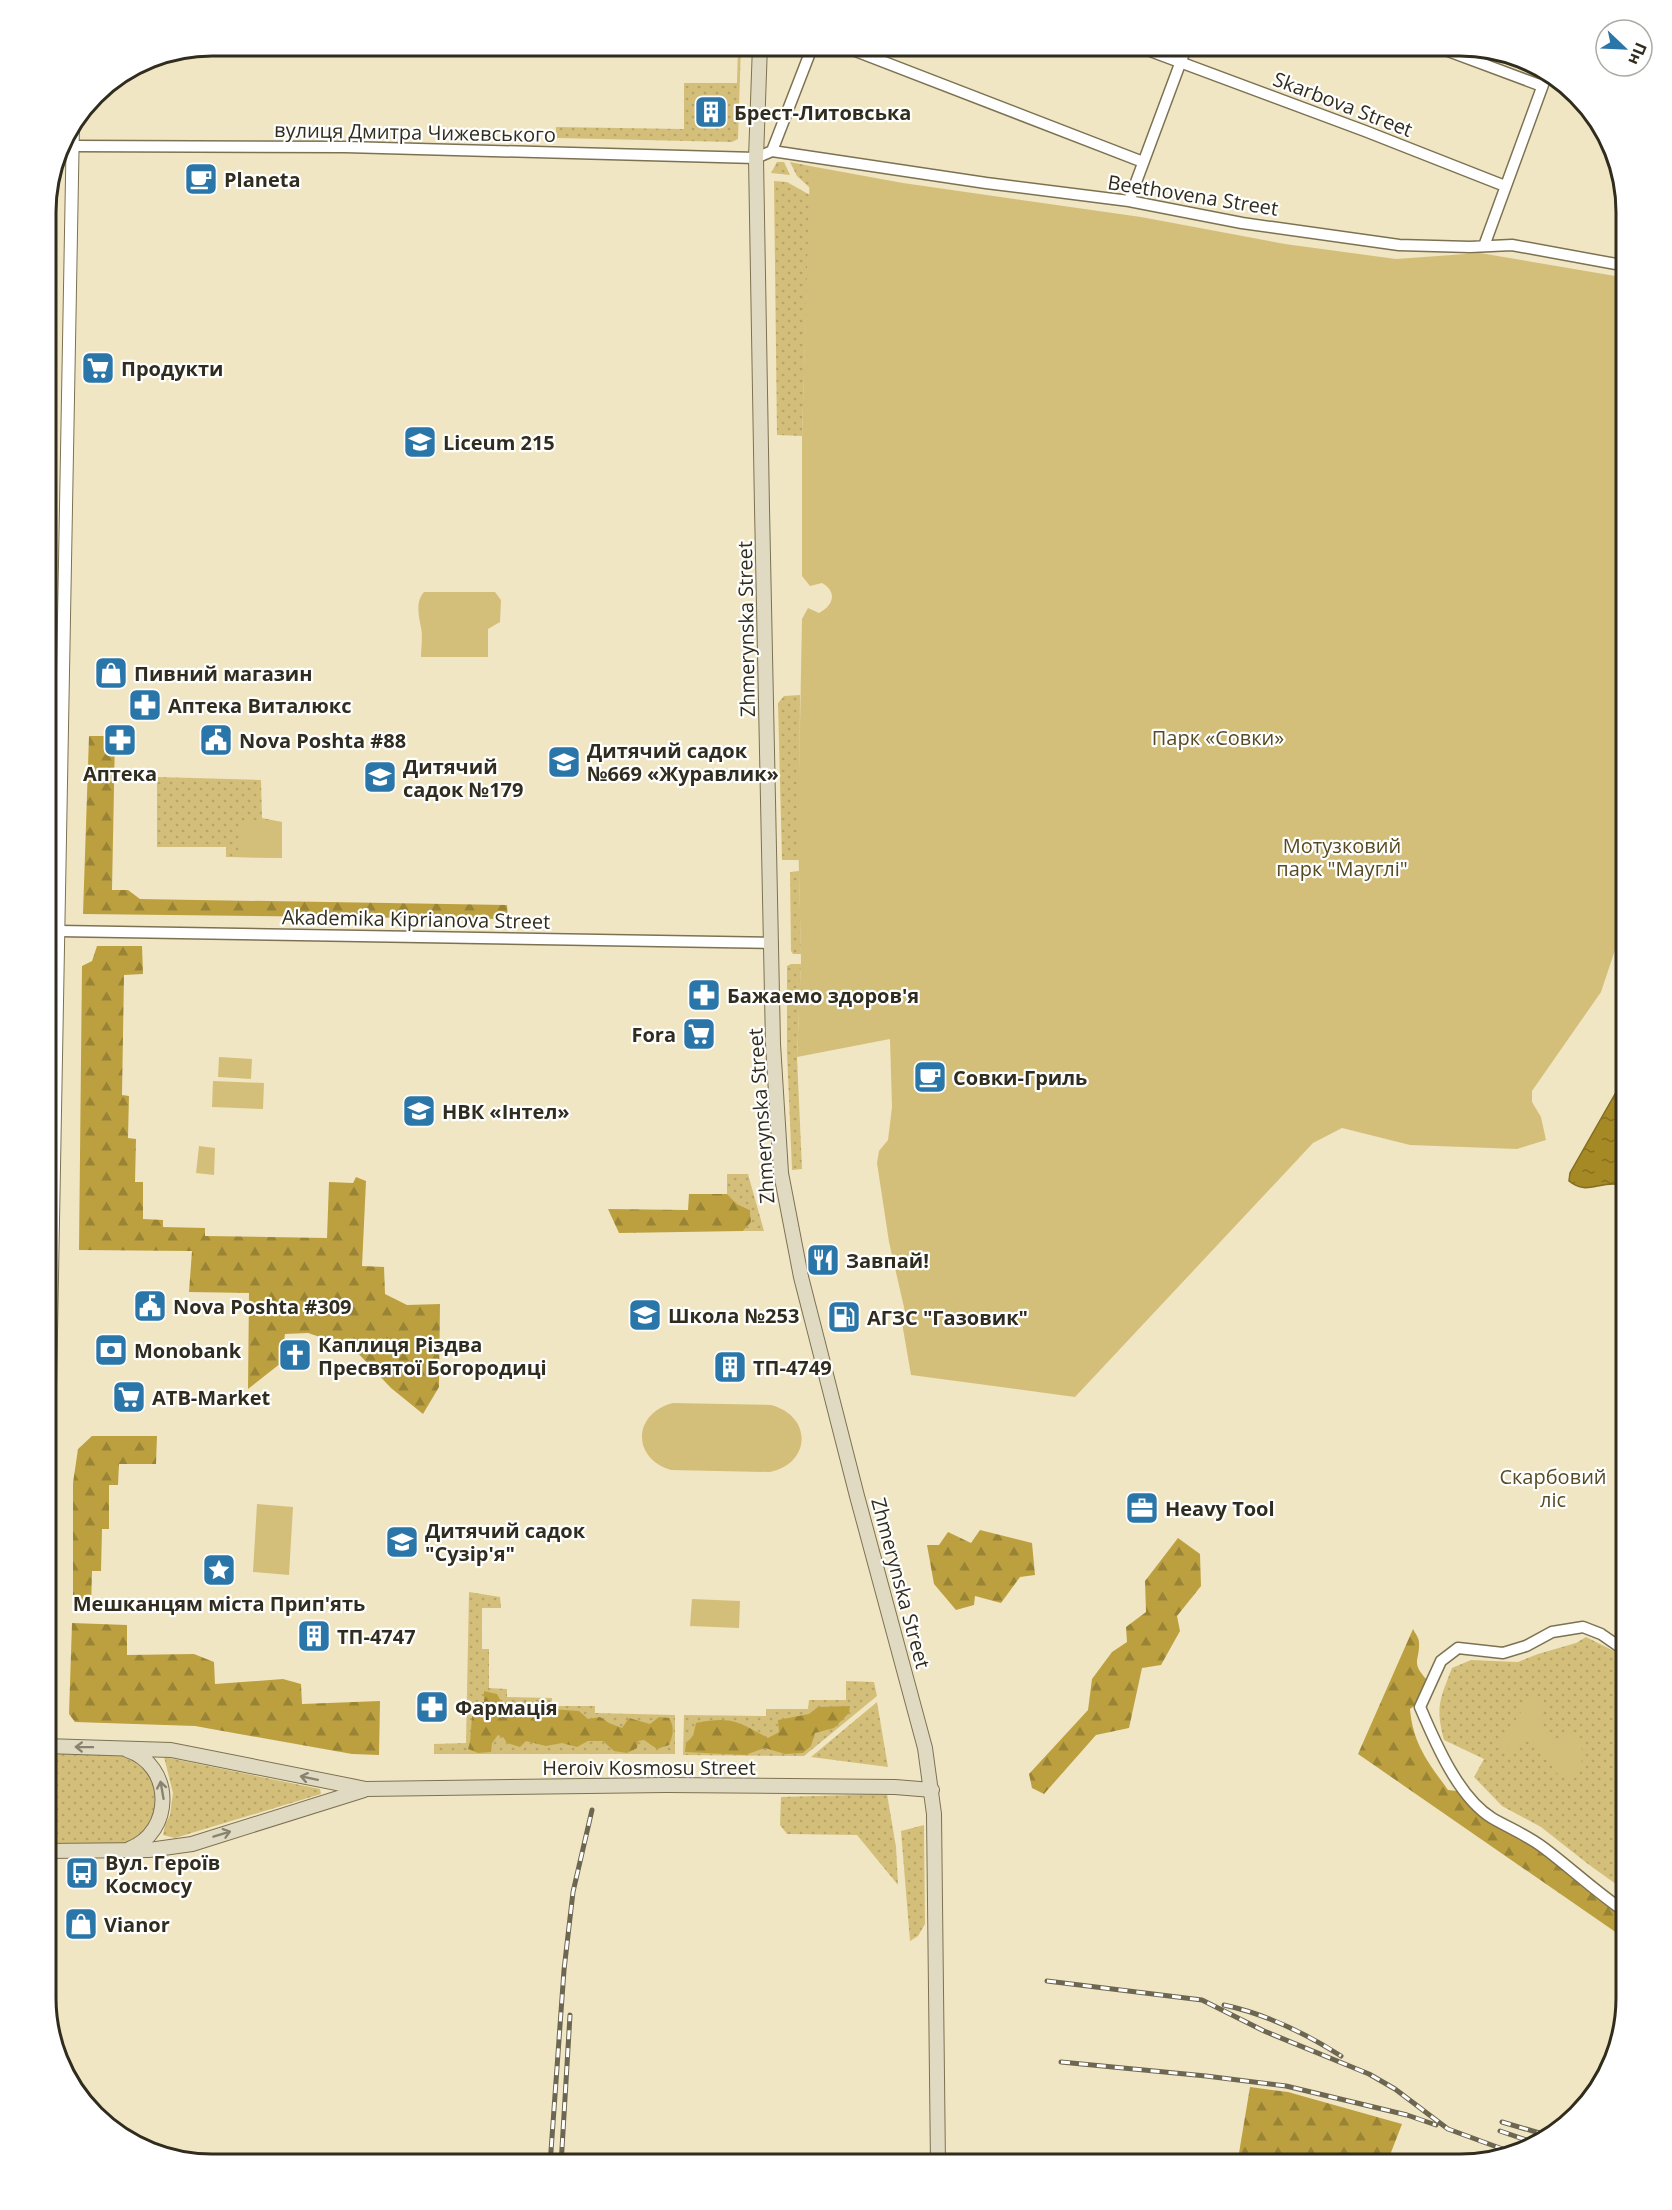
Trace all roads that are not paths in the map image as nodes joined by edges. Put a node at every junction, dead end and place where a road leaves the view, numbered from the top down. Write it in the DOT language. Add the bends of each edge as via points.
graph roads {
  1 [pos="760,55"];
  2 [pos="809,55"];
  3 [pos="867,56"];
  4 [pos="1161,56"];
  5 [pos="1183,56"];
  6 [pos="1461,56"];
  7 [pos="1180,63"];
  8 [pos="1544,80"];
  9 [pos="1542,86"];
  10 [pos="73,139"];
  11 [pos="73,146"];
  12 [pos="772,151"];
  13 [pos="756,158"];
  14 [pos="1143,162"];
  15 [pos="1505,186"];
  16 [pos="1129,201"];
  17 [pos="1484,246"];
  18 [pos="1616,264"];
  19 [pos="59,931"];
  20 [pos="772,943"];
  21 [pos="56,979"];
  22 [pos="1616,1645"];
  23 [pos="55,1746"];
  24 [pos="122,1748"];
  25 [pos="366,1789"];
  26 [pos="932,1790"];
  27 [pos="55,1851"];
  28 [pos="124,1851"];
  29 [pos="1616,1906"];
  30 [pos="938,2154"];
  1 -- 13 [label="main road, Zhmerynska Street"];
  2 -- 12 [label="street"];
  3 -- 14 [label="street"];
  4 -- 7 [label="street, Skarbova Street"];
  5 -- 7 [label="street"];
  6 -- 9 [label="street"];
  7 -- 14 [label="street"];
  7 -- 15 [label="street, Skarbova Street"];
  8 -- 9 [label="street"];
  9 -- 15 [label="street"];
  10 -- 11 [label="street"];
  11 -- 13 [label="street, вулиця Дмитра Чижевського" via="345,147"];
  11 -- 19 [label="street"];
  12 -- 13 [label="street"];
  12 -- 16 [label="street, Beethovena Street"];
  13 -- 20 [label="main road, Zhmerynska Street"];
  14 -- 16 [label="street"];
  15 -- 17 [label="street"];
  16 -- 17 [label="street, Beethovena Street" via="1242,223 1400,245"];
  17 -- 18 [label="street, Beethovena Street" via="1512,245"];
  19 -- 20 [label="street, Akademika Kiprianova Street"];
  19 -- 21 [label="street"];
  20 -- 26 [label="main road, Zhmerynska Street" via="773,1044 784,1196 801,1278 925,1748"];
  22 -- 29 [label="street" via="1582,1627 1552,1632 1527,1646 1503,1653 1458,1648 1442,1661 1420,1707 1439,1752 1477,1804 1490,1817 1543,1847"];
  24 -- 23 [label="main road, Heroiv Kosmosu Street, one-way"];
  25 -- 24 [label="main road, Heroiv Kosmosu Street, one-way" via="171,1750"];
  28 -- 24 [label="main road, one-way" via="151,1834 164,1804 161,1783 150,1764"];
  25 -- 26 [label="main road, Heroiv Kosmosu Street" via="666,1785"];
  28 -- 25 [label="main road, Heroiv Kosmosu Street, one-way" via="192,1844"];
  26 -- 30 [label="main road, Zhmerynska Street"];
  27 -- 28 [label="main road, Heroiv Kosmosu Street"];
}
